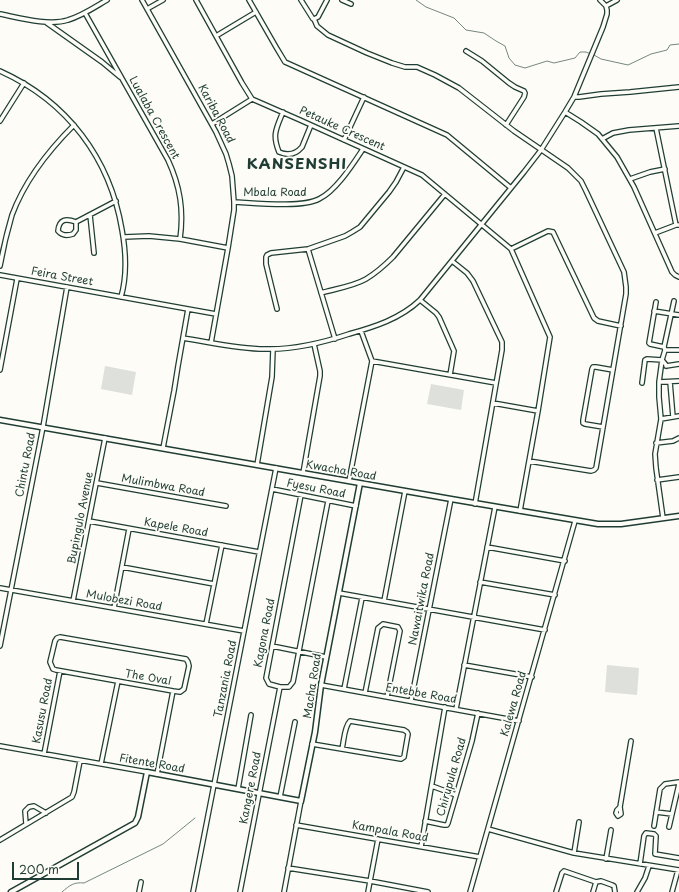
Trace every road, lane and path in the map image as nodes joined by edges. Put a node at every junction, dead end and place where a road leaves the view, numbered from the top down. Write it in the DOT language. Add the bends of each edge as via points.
graph roads {
  1 [pos="107,0"];
  2 [pos="142,0"];
  3 [pos="164,0"];
  4 [pos="196,0"];
  5 [pos="249,0"];
  6 [pos="301,0"];
  7 [pos="327,0"];
  8 [pos="342,0"];
  9 [pos="600,0"];
  10 [pos="617,0"];
  11 [pos="351,4"];
  12 [pos="606,6"];
  13 [pos="148,9"];
  14 [pos="256,12"];
  15 [pos="85,13"];
  16 [pos="0,14"];
  17 [pos="314,19"];
  18 [pos="47,23"];
  19 [pos="216,36"];
  20 [pos="466,51"];
  21 [pos="115,66"];
  22 [pos="111,69"];
  23 [pos="0,71"];
  24 [pos="123,79"];
  25 [pos="24,82"];
  26 [pos="679,87"];
  27 [pos="364,97"];
  28 [pos="574,97"];
  29 [pos="252,99"];
  30 [pos="283,112"];
  31 [pos="565,112"];
  32 [pos="0,121"];
  33 [pos="212,124"];
  34 [pos="74,125"];
  35 [pos="312,125"];
  36 [pos="506,125"];
  37 [pos="679,126"];
  38 [pos="656,128"];
  39 [pos="602,139"];
  40 [pos="344,140"];
  41 [pos="363,149"];
  42 [pos="541,150"];
  43 [pos="404,167"];
  44 [pos="665,169"];
  45 [pos="630,179"];
  46 [pos="511,188"];
  47 [pos="445,194"];
  48 [pos="116,201"];
  49 [pos="234,202"];
  50 [pos="90,215"];
  51 [pos="76,222"];
  52 [pos="481,225"];
  53 [pos="678,225"];
  54 [pos="655,233"];
  55 [pos="124,238"];
  56 [pos="180,239"];
  57 [pos="228,248"];
  58 [pos="308,249"];
  59 [pos="511,249"];
  60 [pos="94,253"];
  61 [pos="452,261"];
  62 [pos="0,266"];
  63 [pos="0,276"];
  64 [pos="679,277"];
  65 [pos="17,279"];
  66 [pos="67,287"];
  67 [pos="322,293"];
  68 [pos="121,297"];
  69 [pos="420,300"];
  70 [pos="674,301"];
  71 [pos="656,302"];
  72 [pos="188,309"];
  73 [pos="277,309"];
  74 [pos="654,311"];
  75 [pos="216,314"];
  76 [pos="670,314"];
  77 [pos="679,315"];
  78 [pos="621,326"];
  79 [pos="361,331"];
  80 [pos="183,338"];
  81 [pos="335,338"];
  82 [pos="211,342"];
  83 [pos="314,344"];
  84 [pos="664,348"];
  85 [pos="274,349"];
  86 [pos="679,350"];
  87 [pos="662,360"];
  88 [pos="372,361"];
  89 [pos="679,364"];
  90 [pos="667,366"];
  91 [pos="661,367"];
  92 [pos="0,370"];
  93 [pos="613,370"];
  94 [pos="450,375"];
  95 [pos="679,381"];
  96 [pos="659,382"];
  97 [pos="670,382"];
  98 [pos="496,383"];
  99 [pos="642,383"];
  100 [pos="493,403"];
  101 [pos="538,411"];
  102 [pos="679,416"];
  103 [pos="673,417"];
  104 [pos="661,419"];
  105 [pos="0,420"];
  106 [pos="43,427"];
  107 [pos="603,427"];
  108 [pos="105,438"];
  109 [pos="679,438"];
  110 [pos="656,443"];
  111 [pos="163,448"];
  112 [pos="529,461"];
  113 [pos="257,465"];
  114 [pos="276,468"];
  115 [pos="303,473"];
  116 [pos="679,477"];
  117 [pos="657,480"];
  118 [pos="349,481"];
  119 [pos="97,483"];
  120 [pos="360,483"];
  121 [pos="272,489"];
  122 [pos="405,491"];
  123 [pos="301,495"];
  124 [pos="450,499"];
  125 [pos="328,501"];
  126 [pos="475,504"];
  127 [pos="226,506"];
  128 [pos="356,506"];
  129 [pos="495,507"];
  130 [pos="520,511"];
  131 [pos="679,516"];
  132 [pos="663,518"];
  133 [pos="575,521"];
  134 [pos="89,522"];
  135 [pos="129,529"];
  136 [pos="222,545"];
  137 [pos="487,547"];
  138 [pos="259,552"];
  139 [pos="565,561"];
  140 [pos="122,567"];
  141 [pos="480,582"];
  142 [pos="214,584"];
  143 [pos="0,588"];
  144 [pos="11,590"];
  145 [pos="339,593"];
  146 [pos="555,595"];
  147 [pos="362,598"];
  148 [pos="73,601"];
  149 [pos="384,601"];
  150 [pos="114,608"];
  151 [pos="429,609"];
  152 [pos="473,617"];
  153 [pos="206,624"];
  154 [pos="545,630"];
  155 [pos="244,631"];
  156 [pos="0,646"];
  157 [pos="272,646"];
  158 [pos="299,652"];
  159 [pos="326,657"];
  160 [pos="464,665"];
  161 [pos="60,671"];
  162 [pos="532,677"];
  163 [pos="118,681"];
  164 [pos="321,685"];
  165 [pos="280,687"];
  166 [pos="344,689"];
  167 [pos="173,691"];
  168 [pos="365,693"];
  169 [pos="387,697"];
  170 [pos="411,701"];
  171 [pos="445,707"];
  172 [pos="456,709"];
  173 [pos="478,713"];
  174 [pos="251,715"];
  175 [pos="519,721"];
  176 [pos="295,722"];
  177 [pos="632,741"];
  178 [pos="312,744"];
  179 [pos="0,746"];
  180 [pos="342,749"];
  181 [pos="44,754"];
  182 [pos="80,761"];
  183 [pos="101,764"];
  184 [pos="147,772"];
  185 [pos="157,774"];
  186 [pos="679,783"];
  187 [pos="214,784"];
  188 [pos="432,786"];
  189 [pos="238,789"];
  190 [pos="259,793"];
  191 [pos="456,795"];
  192 [pos="280,797"];
  193 [pos="301,801"];
  194 [pos="620,807"];
  195 [pos="656,812"];
  196 [pos="46,813"];
  197 [pos="672,814"];
  198 [pos="425,821"];
  199 [pos="579,822"];
  200 [pos="26,824"];
  201 [pos="296,825"];
  202 [pos="654,826"];
  203 [pos="669,828"];
  204 [pos="488,829"];
  205 [pos="611,830"];
  206 [pos="378,839"];
  207 [pos="0,840"];
  208 [pos="421,847"];
  209 [pos="574,852"];
  210 [pos="480,857"];
  211 [pos="606,858"];
  212 [pos="679,858"];
  213 [pos="640,864"];
  214 [pos="649,866"];
  215 [pos="288,868"];
  216 [pos="679,870"];
  217 [pos="370,881"];
  218 [pos="141,882"];
  219 [pos="596,882"];
  220 [pos="11,892"];
  221 [pos="139,892"];
  222 [pos="193,892"];
  223 [pos="240,892"];
  224 [pos="284,892"];
  225 [pos="368,892"];
  226 [pos="428,892"];
  227 [pos="470,892"];
  228 [pos="556,892"];
  229 [pos="593,892"];
  230 [pos="615,892"];
  231 [pos="637,892"];
  232 [pos="672,892"];
  1 -- 15 [label="street"];
  2 -- 13 [label="street, Kariba Road"];
  3 -- 13 [label="street"];
  4 -- 19 [label="street"];
  5 -- 14 [label="street"];
  6 -- 17 [label="street"];
  7 -- 17 [label="street" via="318,17"];
  8 -- 11 [label="street"];
  9 -- 12 [label="street"];
  10 -- 12 [label="street"];
  12 -- 28 [label="street" via="607,14 603,27"];
  13 -- 33 [label="street, Kariba Road"];
  14 -- 19 [label="street"];
  14 -- 27 [label="street" via="286,62"];
  15 -- 18 [label="street" via="68,20"];
  15 -- 21 [label="street, Lualaba Crescent"];
  16 -- 18 [label="street"];
  17 -- 36 [label="street" via="317,26 328,35 392,64 417,67 459,88"];
  18 -- 22 [label="street"];
  19 -- 29 [label="street"];
  20 -- 36 [label="street" via="524,91 524,96"];
  21 -- 22 [label="street"];
  21 -- 24 [label="street, Lualaba Crescent"];
  22 -- 24 [label="street"];
  23 -- 25 [label="street"];
  24 -- 56 [label="street, Lualaba Crescent" via="168,160 175,178 182,209"];
  25 -- 32 [label="street"];
  25 -- 34 [label="street" via="54,105"];
  26 -- 28 [label="street"];
  27 -- 40 [label="street"];
  27 -- 46 [label="street" via="447,135"];
  28 -- 31 [label="street"];
  29 -- 30 [label="street, Petauke Crescent"];
  29 -- 33 [label="street"];
  30 -- 35 [label="street, Petauke Crescent"];
  30 -- 35 [label="street" via="274,137 279,152 288,155 297,152"];
  31 -- 39 [label="street"];
  31 -- 42 [label="street"];
  33 -- 49 [label="street, Kariba Road" via="228,159"];
  34 -- 48 [label="street" via="101,163"];
  34 -- 62 [label="street" via="44,158 20,197 12,215"];
  35 -- 40 [label="street, Petauke Crescent"];
  36 -- 42 [label="street"];
  37 -- 38 [label="street"];
  38 -- 39 [label="street" via="613,133"];
  38 -- 44 [label="street"];
  39 -- 45 [label="street"];
  40 -- 41 [label="street, Petauke Crescent"];
  41 -- 43 [label="street, Petauke Crescent"];
  41 -- 49 [label="street, Mbala Road" via="329,193 319,200 306,203"];
  42 -- 46 [label="street"];
  42 -- 78 [label="street" via="568,168 581,181 624,272 626,294"];
  43 -- 47 [label="street, Petauke Crescent" via="422,175"];
  43 -- 58 [label="street" via="390,192 360,227 345,236"];
  44 -- 45 [label="street"];
  44 -- 53 [label="street"];
  45 -- 54 [label="street"];
  46 -- 52 [label="street"];
  47 -- 52 [label="street, Petauke Crescent"];
  47 -- 67 [label="street" via="393,257 371,276"];
  48 -- 50 [label="street"];
  48 -- 55 [label="street"];
  49 -- 57 [label="street, Kariba Road"];
  50 -- 51 [label="street"];
  50 -- 60 [label="street"];
  51 -- 51 [label="street" via="65,220 59,225 58,231 66,235 73,234"];
  52 -- 59 [label="street, Petauke Crescent"];
  52 -- 61 [label="street"];
  53 -- 54 [label="street"];
  54 -- 64 [label="street" via="672,272"];
  55 -- 56 [label="street" via="149,236"];
  55 -- 68 [label="street" via="125,271"];
  56 -- 57 [label="street"];
  57 -- 75 [label="street, Kariba Road"];
  58 -- 67 [label="street"];
  58 -- 73 [label="street" via="267,255 266,264"];
  59 -- 78 [label="street" via="548,231 553,232 594,318"];
  59 -- 101 [label="street" via="550,337"];
  61 -- 69 [label="street"];
  61 -- 98 [label="street" via="474,281 502,342"];
  63 -- 65 [label="street, Feira Street"];
  65 -- 66 [label="street, Feira Street"];
  65 -- 92 [label="street"];
  66 -- 68 [label="street, Feira Street"];
  66 -- 106 [label="street, Chintu Road"];
  67 -- 81 [label="street"];
  68 -- 72 [label="street, Feira Street"];
  69 -- 79 [label="street" via="398,316"];
  69 -- 94 [label="street" via="436,313 452,347 454,355"];
  70 -- 76 [label="street"];
  71 -- 74 [label="street"];
  72 -- 75 [label="street, Feira Street"];
  72 -- 80 [label="street"];
  74 -- 76 [label="street"];
  74 -- 84 [label="street" via="648,343"];
  75 -- 82 [label="street, Kariba Road"];
  76 -- 77 [label="street"];
  76 -- 84 [label="street"];
  78 -- 93 [label="street"];
  79 -- 81 [label="street"];
  79 -- 88 [label="street"];
  80 -- 82 [label="street"];
  80 -- 111 [label="street"];
  81 -- 83 [label="street"];
  82 -- 85 [label="street" via="255,349"];
  83 -- 85 [label="street"];
  83 -- 115 [label="street" via="320,376"];
  84 -- 86 [label="street"];
  84 -- 87 [label="street"];
  85 -- 113 [label="street" via="272,377"];
  87 -- 90 [label="street"];
  87 -- 91 [label="street"];
  87 -- 99 [label="street" via="645,360"];
  88 -- 94 [label="street"];
  88 -- 118 [label="street"];
  89 -- 90 [label="street"];
  90 -- 91 [label="street"];
  91 -- 96 [label="street"];
  93 -- 107 [label="street"];
  93 -- 107 [label="street" via="593,367 583,420 585,424"];
  94 -- 98 [label="street"];
  95 -- 97 [label="street"];
  96 -- 97 [label="street"];
  96 -- 104 [label="street"];
  97 -- 103 [label="street"];
  98 -- 100 [label="street"];
  100 -- 101 [label="street"];
  100 -- 126 [label="street"];
  101 -- 112 [label="street"];
  102 -- 103 [label="street"];
  103 -- 104 [label="street"];
  104 -- 110 [label="street"];
  105 -- 106 [label="main road, Kwacha Road"];
  106 -- 108 [label="main road, Kwacha Road"];
  106 -- 144 [label="street, Chintu Road"];
  107 -- 112 [label="street" via="594,470"];
  108 -- 111 [label="main road, Kwacha Road"];
  108 -- 119 [label="street, Bupingulo Avenue"];
  109 -- 110 [label="street"];
  110 -- 117 [label="street"];
  111 -- 113 [label="main road, Kwacha Road"];
  112 -- 130 [label="street"];
  113 -- 114 [label="main road, Kwacha Road"];
  114 -- 115 [label="main road, Kwacha Road"];
  114 -- 121 [label="street, Tanzania Road"];
  115 -- 118 [label="main road, Kwacha Road"];
  116 -- 117 [label="street"];
  117 -- 132 [label="street"];
  118 -- 120 [label="main road, Kwacha Road"];
  119 -- 127 [label="street, Mulimbwa Road"];
  119 -- 134 [label="street, Bupingulo Avenue"];
  120 -- 122 [label="main road, Kwacha Road"];
  120 -- 128 [label="main road, Macha Road"];
  121 -- 123 [label="street, Fyesu Road"];
  121 -- 138 [label="street, Tanzania Road"];
  122 -- 124 [label="main road, Kwacha Road"];
  122 -- 149 [label="street"];
  123 -- 125 [label="street, Fyesu Road"];
  123 -- 157 [label="street, Kagona Road"];
  124 -- 126 [label="main road, Kwacha Road"];
  124 -- 151 [label="street, Nawaitwika Road"];
  125 -- 128 [label="street, Fyesu Road"];
  125 -- 158 [label="street"];
  126 -- 129 [label="main road, Kwacha Road"];
  128 -- 145 [label="main road, Macha Road"];
  129 -- 130 [label="main road, Kwacha Road"];
  129 -- 137 [label="street"];
  130 -- 133 [label="main road, Kwacha Road"];
  131 -- 132 [label="main road, Kwacha Road"];
  132 -- 133 [label="main road, Kwacha Road" via="609,525"];
  133 -- 139 [label="street, Kalewa Road"];
  134 -- 135 [label="street, Kapele Road"];
  134 -- 148 [label="street, Bupingulo Avenue"];
  135 -- 136 [label="street, Kapele Road"];
  135 -- 140 [label="street"];
  136 -- 138 [label="street, Kapele Road"];
  136 -- 142 [label="street"];
  137 -- 139 [label="street"];
  137 -- 141 [label="street"];
  138 -- 155 [label="street, Tanzania Road"];
  139 -- 146 [label="street, Kalewa Road"];
  140 -- 142 [label="street"];
  140 -- 150 [label="street"];
  141 -- 146 [label="street"];
  141 -- 152 [label="street"];
  142 -- 153 [label="street"];
  143 -- 144 [label="street, Mulobezi Road"];
  144 -- 148 [label="street, Mulobezi Road"];
  144 -- 156 [label="street, Chintu Road"];
  145 -- 147 [label="street"];
  145 -- 159 [label="main road, Macha Road"];
  146 -- 154 [label="street, Kalewa Road"];
  147 -- 149 [label="street"];
  147 -- 166 [label="street"];
  148 -- 150 [label="street, Mulobezi Road"];
  149 -- 151 [label="street"];
  150 -- 153 [label="street, Mulobezi Road"];
  151 -- 152 [label="street"];
  151 -- 170 [label="street, Nawaitwika Road"];
  152 -- 154 [label="street"];
  152 -- 160 [label="street"];
  153 -- 155 [label="street, Mulobezi Road"];
  154 -- 162 [label="street, Kalewa Road"];
  155 -- 187 [label="street, Tanzania Road"];
  157 -- 158 [label="street"];
  157 -- 165 [label="street, Kagona Road" via="266,678 269,684"];
  158 -- 159 [label="street"];
  158 -- 165 [label="street" via="293,682 289,686"];
  159 -- 164 [label="main road, Macha Road"];
  160 -- 162 [label="street"];
  160 -- 172 [label="street"];
  161 -- 163 [label="street, The Oval"];
  161 -- 167 [label="street, The Oval" via="53,669 50,662 55,641 60,637 186,660 188,666 184,689 180,692"];
  161 -- 181 [label="street, Kasusu Road"];
  162 -- 175 [label="street, Kalewa Road"];
  163 -- 167 [label="street, The Oval"];
  163 -- 183 [label="street"];
  164 -- 166 [label="street, Entebbe Road"];
  164 -- 178 [label="main road, Macha Road"];
  165 -- 190 [label="street, Kangere Road"];
  166 -- 168 [label="street, Entebbe Road"];
  167 -- 185 [label="street"];
  168 -- 169 [label="street, Entebbe Road"];
  168 -- 169 [label="street" via="378,628 386,624 398,627 400,631"];
  169 -- 170 [label="street, Entebbe Road"];
  170 -- 171 [label="street, Entebbe Road"];
  171 -- 172 [label="street, Entebbe Road"];
  171 -- 188 [label="street"];
  172 -- 173 [label="street, Entebbe Road"];
  173 -- 175 [label="street, Entebbe Road"];
  173 -- 191 [label="street, Chirupula Road"];
  174 -- 189 [label="street"];
  175 -- 204 [label="street, Kalewa Road"];
  176 -- 192 [label="street"];
  177 -- 194 [label="street"];
  178 -- 180 [label="street"];
  178 -- 193 [label="main road, Macha Road"];
  179 -- 181 [label="street, Fitente Road"];
  180 -- 180 [label="street" via="346,726 350,721 404,730 408,736 404,757 401,760"];
  181 -- 182 [label="street, Fitente Road"];
  182 -- 183 [label="street, Fitente Road"];
  182 -- 196 [label="street" via="72,797"];
  183 -- 184 [label="street, Fitente Road"];
  184 -- 185 [label="main road, Fitente Road"];
  184 -- 220 [label="main road" via="138,817 134,823"];
  185 -- 187 [label="main road, Fitente Road"];
  186 -- 195 [label="street" via="668,783 661,787"];
  186 -- 197 [label="street"];
  187 -- 189 [label="main road, Fitente Road"];
  187 -- 222 [label="street, Tanzania Road"];
  188 -- 191 [label="street"];
  188 -- 198 [label="street"];
  189 -- 190 [label="main road, Fitente Road"];
  190 -- 192 [label="main road, Fitente Road"];
  190 -- 223 [label="street, Kangere Road"];
  191 -- 198 [label="street, Chirupula Road" via="447,825"];
  192 -- 193 [label="main road, Fitente Road"];
  193 -- 201 [label="street, Macha Road"];
  195 -- 197 [label="street"];
  195 -- 202 [label="street"];
  196 -- 200 [label="street"];
  196 -- 200 [label="street" via="34,806 28,807 25,811"];
  197 -- 203 [label="street"];
  198 -- 208 [label="street"];
  199 -- 209 [label="street"];
  200 -- 207 [label="street"];
  201 -- 206 [label="street, Kampala Road"];
  201 -- 215 [label="street, Macha Road"];
  204 -- 209 [label="street"];
  204 -- 210 [label="street, Kalewa Road"];
  205 -- 211 [label="street"];
  206 -- 208 [label="street, Kampala Road"];
  206 -- 217 [label="street"];
  208 -- 210 [label="street, Kampala Road"];
  209 -- 211 [label="street"];
  210 -- 227 [label="street, Kalewa Road"];
  211 -- 213 [label="street"];
  212 -- 213 [label="street" via="655,854 656,836 646,833"];
  213 -- 214 [label="street"];
  214 -- 216 [label="street"];
  214 -- 231 [label="street"];
  215 -- 217 [label="street"];
  215 -- 224 [label="street, Macha Road"];
  216 -- 232 [label="street"];
  217 -- 225 [label="street"];
  217 -- 226 [label="street"];
  218 -- 221 [label="street"];
  219 -- 228 [label="street" via="564,871"];
  219 -- 229 [label="street"];
  219 -- 230 [label="street" via="601,881 614,886"];
}
